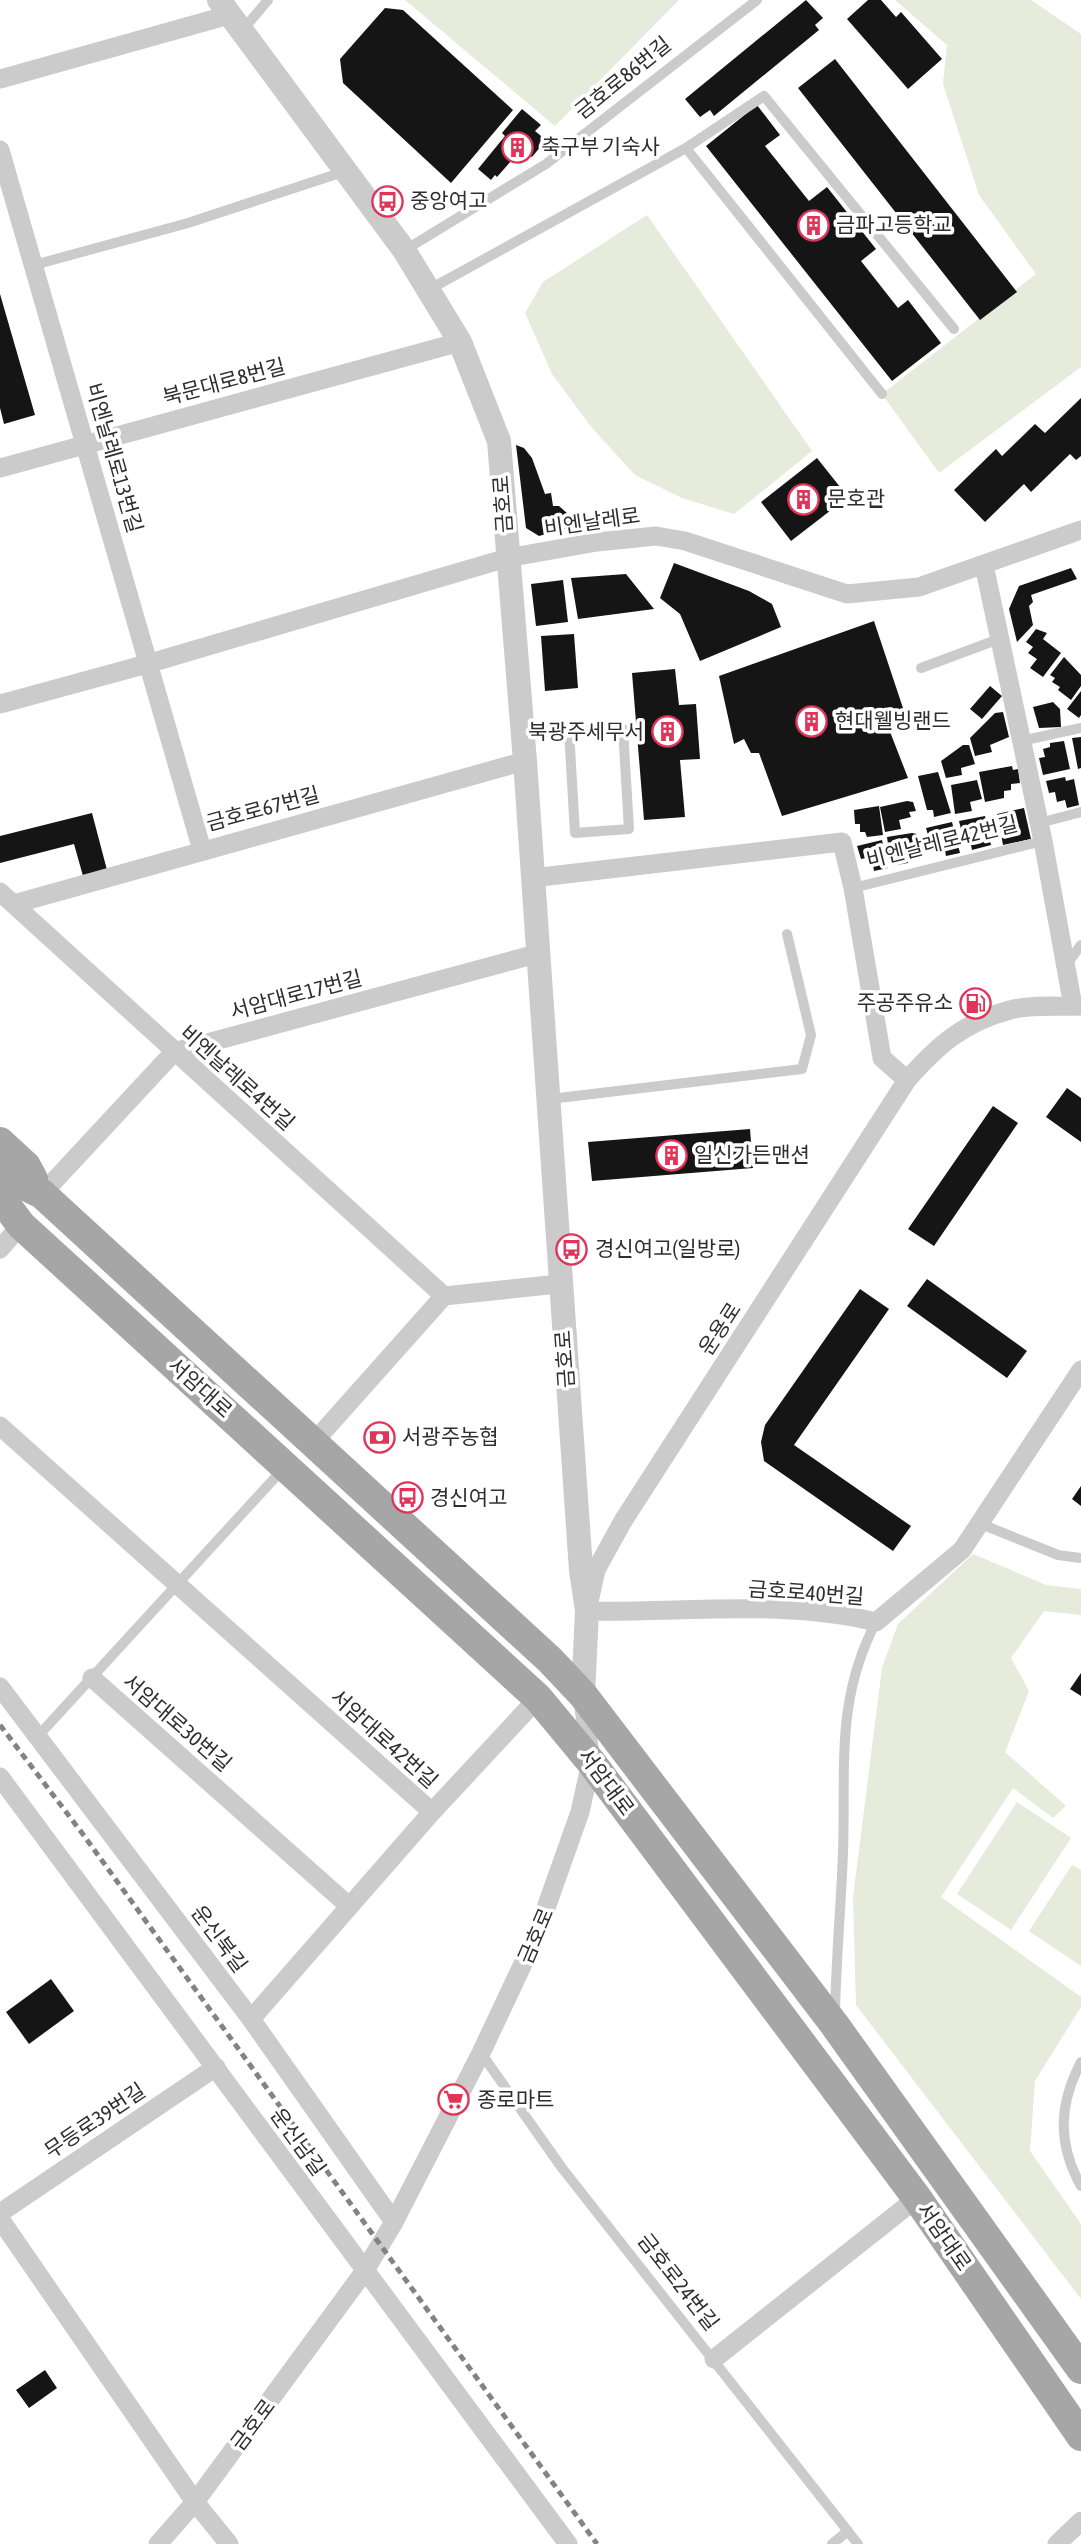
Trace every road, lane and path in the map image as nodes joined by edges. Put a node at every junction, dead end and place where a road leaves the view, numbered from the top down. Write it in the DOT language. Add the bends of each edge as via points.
graph roads {
  1 [pos="268,0"];
  2 [pos="757,0"];
  3 [pos="230,15"];
  4 [pos="0,79"];
  5 [pos="686,148"];
  6 [pos="0,150"];
  7 [pos="346,171"];
  8 [pos="404,250"];
  9 [pos="34,265"];
  10 [pos="429,289"];
  11 [pos="954,329"];
  12 [pos="460,342"];
  13 [pos="882,394"];
  14 [pos="87,443"];
  15 [pos="0,468"];
  16 [pos="1081,530"];
  17 [pos="507,558"];
  18 [pos="984,565"];
  19 [pos="999,639"];
  20 [pos="147,664"];
  21 [pos="921,668"];
  22 [pos="0,704"];
  23 [pos="1081,728"];
  24 [pos="569,731"];
  25 [pos="522,733"];
  26 [pos="1020,741"];
  27 [pos="525,761"];
  28 [pos="1081,812"];
  29 [pos="1041,832"];
  30 [pos="202,850"];
  31 [pos="532,878"];
  32 [pos="853,887"];
  33 [pos="7,898"];
  34 [pos="787,934"];
  35 [pos="1081,945"];
  36 [pos="537,954"];
  37 [pos="1065,967"];
  38 [pos="1077,1006"];
  39 [pos="174,1052"];
  40 [pos="907,1080"];
  41 [pos="546,1100"];
  42 [pos="0,1142"];
  43 [pos="3,1181"];
  44 [pos="42,1194"];
  45 [pos="11,1218"];
  46 [pos="0,1249"];
  47 [pos="559,1284"];
  48 [pos="444,1296"];
  49 [pos="1081,1370"];
  50 [pos="0,1426"];
  51 [pos="313,1443"];
  52 [pos="286,1467"];
  53 [pos="981,1524"];
  54 [pos="1081,1558"];
  55 [pos="177,1585"];
  56 [pos="587,1611"];
  57 [pos="876,1622"];
  58 [pos="92,1678"];
  59 [pos="0,1687"];
  60 [pos="583,1695"];
  61 [pos="538,1698"];
  62 [pos="39,1735"];
  63 [pos="591,1762"];
  64 [pos="1,1782"];
  65 [pos="432,1812"];
  66 [pos="349,1906"];
  67 [pos="251,2019"];
  68 [pos="834,2024"];
  69 [pos="481,2053"];
  70 [pos="1081,2062"];
  71 [pos="216,2067"];
  72 [pos="1081,2186"];
  73 [pos="917,2198"];
  74 [pos="0,2213"];
  75 [pos="0,2219"];
  76 [pos="394,2222"];
  77 [pos="364,2273"];
  78 [pos="714,2359"];
  79 [pos="1081,2369"];
  80 [pos="1081,2436"];
  81 [pos="195,2502"];
  82 [pos="1081,2521"];
  83 [pos="848,2531"];
  84 [pos="558,2541"];
  85 [pos="158,2544"];
  86 [pos="229,2544"];
  87 [pos="832,2544"];
  88 [pos="858,2544"];
  89 [pos="1057,2544"];
  1 -- 3 [label="lane"];
  2 -- 8 [label="lane, 금호로86번길" via="546,164"];
  3 -- 4 [label="street"];
  3 -- 7 [label="street, 금호로"];
  5 -- 10 [label="lane"];
  5 -- 11 [label="lane" via="764,96"];
  5 -- 13 [label="lane"];
  6 -- 9 [label="street, 비엔날레로13번길"];
  7 -- 8 [label="street, 금호로"];
  7 -- 9 [label="lane" via="188,223"];
  8 -- 10 [label="street, 금호로"];
  9 -- 14 [label="street, 비엔날레로13번길"];
  10 -- 12 [label="street, 금호로"];
  12 -- 14 [label="street, 북문대로8번길"];
  12 -- 17 [label="street, 금호로" via="499,441"];
  14 -- 15 [label="street, 북문대로8번길"];
  14 -- 20 [label="street, 비엔날레로13번길"];
  16 -- 18 [label="street, 비엔날레로"];
  17 -- 18 [label="street, 비엔날레로" via="656,536 704,546 847,594 919,587"];
  17 -- 20 [label="street, 비엔날레로"];
  17 -- 25 [label="street, 금호로"];
  18 -- 19 [label="street, 비엔날레로42번길"];
  19 -- 21 [label="lane"];
  19 -- 26 [label="street, 비엔날레로42번길"];
  20 -- 22 [label="street, 비엔날레로"];
  20 -- 30 [label="street"];
  23 -- 26 [label="lane"];
  24 -- 24 [label="lane" via="622,729 629,830 575,833"];
  24 -- 25 [label="lane"];
  25 -- 27 [label="street, 금호로"];
  26 -- 29 [label="street, 비엔날레로42번길"];
  27 -- 30 [label="street, 금호로67번길"];
  27 -- 31 [label="street, 금호로"];
  28 -- 29 [label="lane, 비엔날레로42번길"];
  29 -- 32 [label="lane, 비엔날레로42번길"];
  29 -- 37 [label="street, 비엔날레로42번길"];
  30 -- 33 [label="street, 금호로67번길"];
  31 -- 32 [label="street" via="842,842"];
  31 -- 36 [label="street, 금호로"];
  32 -- 40 [label="street" via="882,1058"];
  33 -- 39 [label="street, 비엔날레로4번길"];
  34 -- 41 [label="lane" via="811,1035 802,1069"];
  35 -- 37 [label="lane"];
  36 -- 39 [label="street, 서암대로17번길"];
  36 -- 41 [label="street, 금호로"];
  37 -- 38 [label="street, 비엔날레로42번길"];
  38 -- 40 [label="street, 운용로" via="1012,1009 985,1019 949,1037"];
  39 -- 44 [label="street"];
  39 -- 48 [label="street, 비엔날레로4번길"];
  40 -- 56 [label="street, 운용로" via="623,1521 596,1570"];
  41 -- 47 [label="street, 금호로"];
  42 -- 44 [label="main road" via="26,1166"];
  43 -- 44 [label="main road, 서암대로"];
  43 -- 45 [label="main road, 서암대로"];
  44 -- 51 [label="main road, 서암대로"];
  45 -- 46 [label="street"];
  45 -- 52 [label="main road, 서암대로"];
  47 -- 48 [label="street"];
  47 -- 56 [label="street, 금호로"];
  48 -- 51 [label="street"];
  49 -- 53 [label="street, 금호로40번길"];
  50 -- 55 [label="street"];
  51 -- 60 [label="main road, 서암대로"];
  52 -- 55 [label="lane, 서암대로30번길"];
  52 -- 61 [label="main road, 서암대로"];
  53 -- 54 [label="lane" via="1058,1555"];
  53 -- 57 [label="street, 금호로40번길" via="962,1550"];
  55 -- 58 [label="lane, 서암대로30번길"];
  55 -- 65 [label="street, 서암대로42번길"];
  56 -- 57 [label="street, 금호로40번길" via="772,1610"];
  56 -- 60 [label="street, 금호로"];
  57 -- 68 [label="lane" via="860,1653 844,1727"];
  58 -- 62 [label="lane, 서암대로30번길"];
  58 -- 66 [label="street, 서암대로30번길"];
  59 -- 62 [label="street, 운신북길"];
  60 -- 63 [label="street, 금호로"];
  60 -- 68 [label="main road, 서암대로"];
  61 -- 63 [label="main road, 서암대로"];
  61 -- 65 [label="street, 서암대로42번길"];
  62 -- 67 [label="street, 운신북길"];
  63 -- 69 [label="street, 금호로" via="551,1899"];
  63 -- 73 [label="main road, 서암대로"];
  64 -- 71 [label="street, 운신남길"];
  65 -- 66 [label="street, 서암대로42번길"];
  66 -- 67 [label="street, 서암대로42번길"];
  67 -- 76 [label="street, 운신북길"];
  68 -- 79 [label="main road, 서암대로"];
  69 -- 76 [label="street, 금호로"];
  69 -- 78 [label="lane, 금호로24번길" via="562,2168"];
  70 -- 72 [label="lane" via="1069,2086 1062,2120"];
  71 -- 74 [label="street, 무등로39번길"];
  71 -- 77 [label="street, 운신남길"];
  73 -- 78 [label="street"];
  73 -- 80 [label="main road, 서암대로"];
  75 -- 81 [label="street"];
  76 -- 77 [label="street, 금호로"];
  77 -- 81 [label="street, 금호로"];
  77 -- 84 [label="street, 운신남길"];
  78 -- 83 [label="lane, 금호로24번길"];
  81 -- 85 [label="street, 금호로"];
  81 -- 86 [label="street"];
  82 -- 89 [label="street"];
  83 -- 87 [label="lane"];
  83 -- 88 [label="lane, 금호로24번길"];
}
